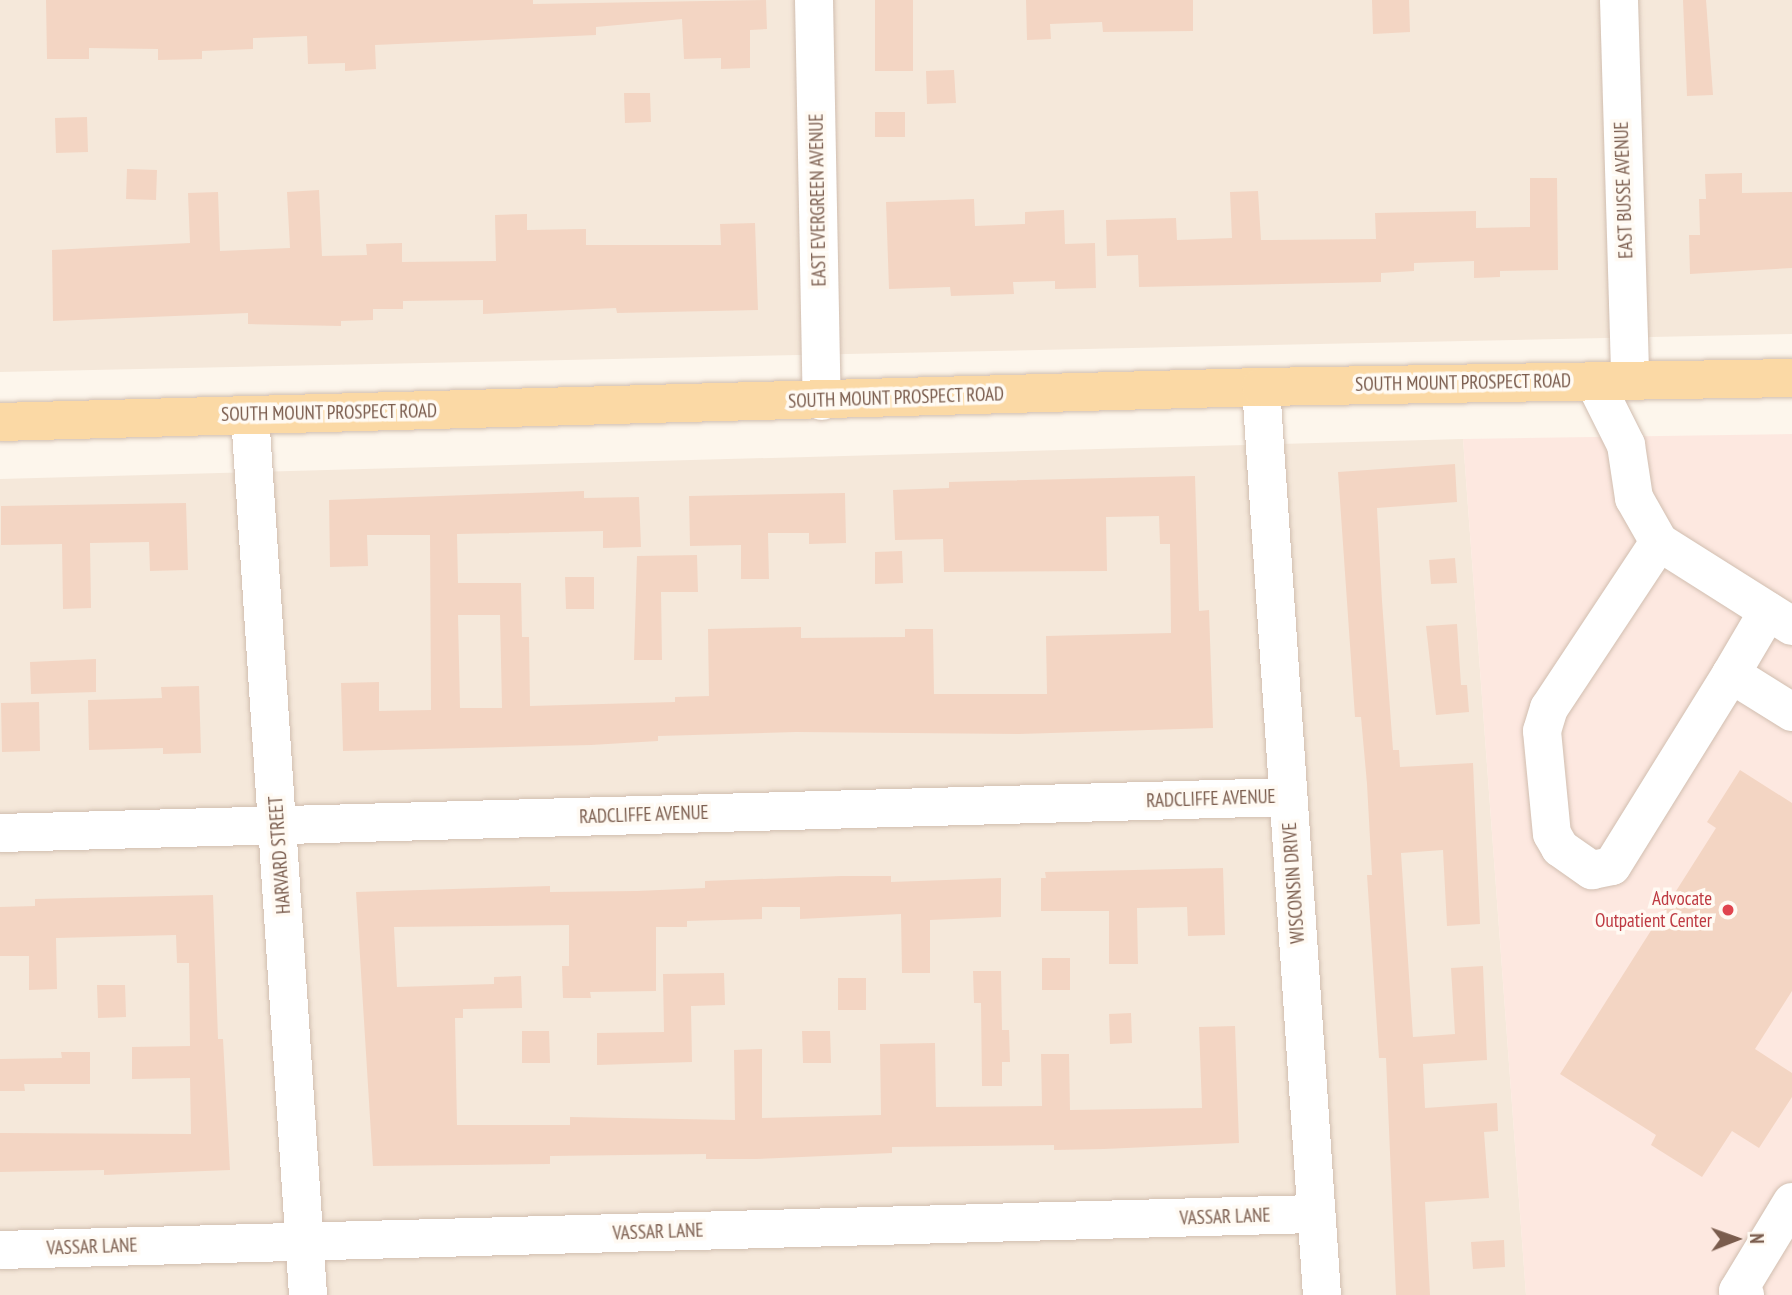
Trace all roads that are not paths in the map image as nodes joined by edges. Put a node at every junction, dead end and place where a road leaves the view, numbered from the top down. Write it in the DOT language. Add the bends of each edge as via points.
graph roads {
  1 [pos="814,0"];
  2 [pos="1619,0"];
  3 [pos="1792,378"];
  4 [pos="1626,380"];
  5 [pos="1261,387"];
  6 [pos="822,401"];
  7 [pos="250,415"];
  8 [pos="0,422"];
  9 [pos="1626,445"];
  10 [pos="1659,542"];
  11 [pos="1780,618"];
  12 [pos="1731,674"];
  13 [pos="1792,712"];
  14 [pos="1288,797"];
  15 [pos="278,825"];
  16 [pos="0,833"];
  17 [pos="1792,1202"];
  18 [pos="1317,1214"];
  19 [pos="305,1241"];
  20 [pos="0,1250"];
  21 [pos="1740,1294"];
  22 [pos="308,1295"];
  23 [pos="1322,1295"];
  1 -- 6 [label="street, EAST EVERGREEN AVENUE"];
  2 -- 4 [label="street, EAST BUSSE AVENUE"];
  3 -- 4 [label="main road, SOUTH MOUNT PROSPECT ROAD"];
  4 -- 5 [label="main road, SOUTH MOUNT PROSPECT ROAD"];
  4 -- 9 [label="street"];
  4 -- 9 [label="street"];
  5 -- 6 [label="main road, SOUTH MOUNT PROSPECT ROAD"];
  5 -- 14 [label="street, WISCONSIN DRIVE"];
  6 -- 7 [label="main road, SOUTH MOUNT PROSPECT ROAD"];
  7 -- 8 [label="main road, SOUTH MOUNT PROSPECT ROAD"];
  7 -- 15 [label="street, HARVARD STREET"];
  9 -- 10 [label="street" via="1634,498"];
  10 -- 11 [label="street"];
  10 -- 12 [label="street" via="1549,708 1542,731 1552,834 1560,848 1592,870 1612,866"];
  11 -- 12 [label="street"];
  12 -- 13 [label="street"];
  14 -- 15 [label="street, RADCLIFFE AVENUE"];
  14 -- 18 [label="street, WISCONSIN DRIVE"];
  15 -- 16 [label="street, RADCLIFFE AVENUE"];
  15 -- 19 [label="street, HARVARD STREET"];
  17 -- 21 [label="street"];
  18 -- 19 [label="street, VASSAR LANE"];
  18 -- 23 [label="street, WISCONSIN DRIVE"];
  19 -- 20 [label="street, VASSAR LANE"];
  19 -- 22 [label="street, HARVARD STREET"];
}
